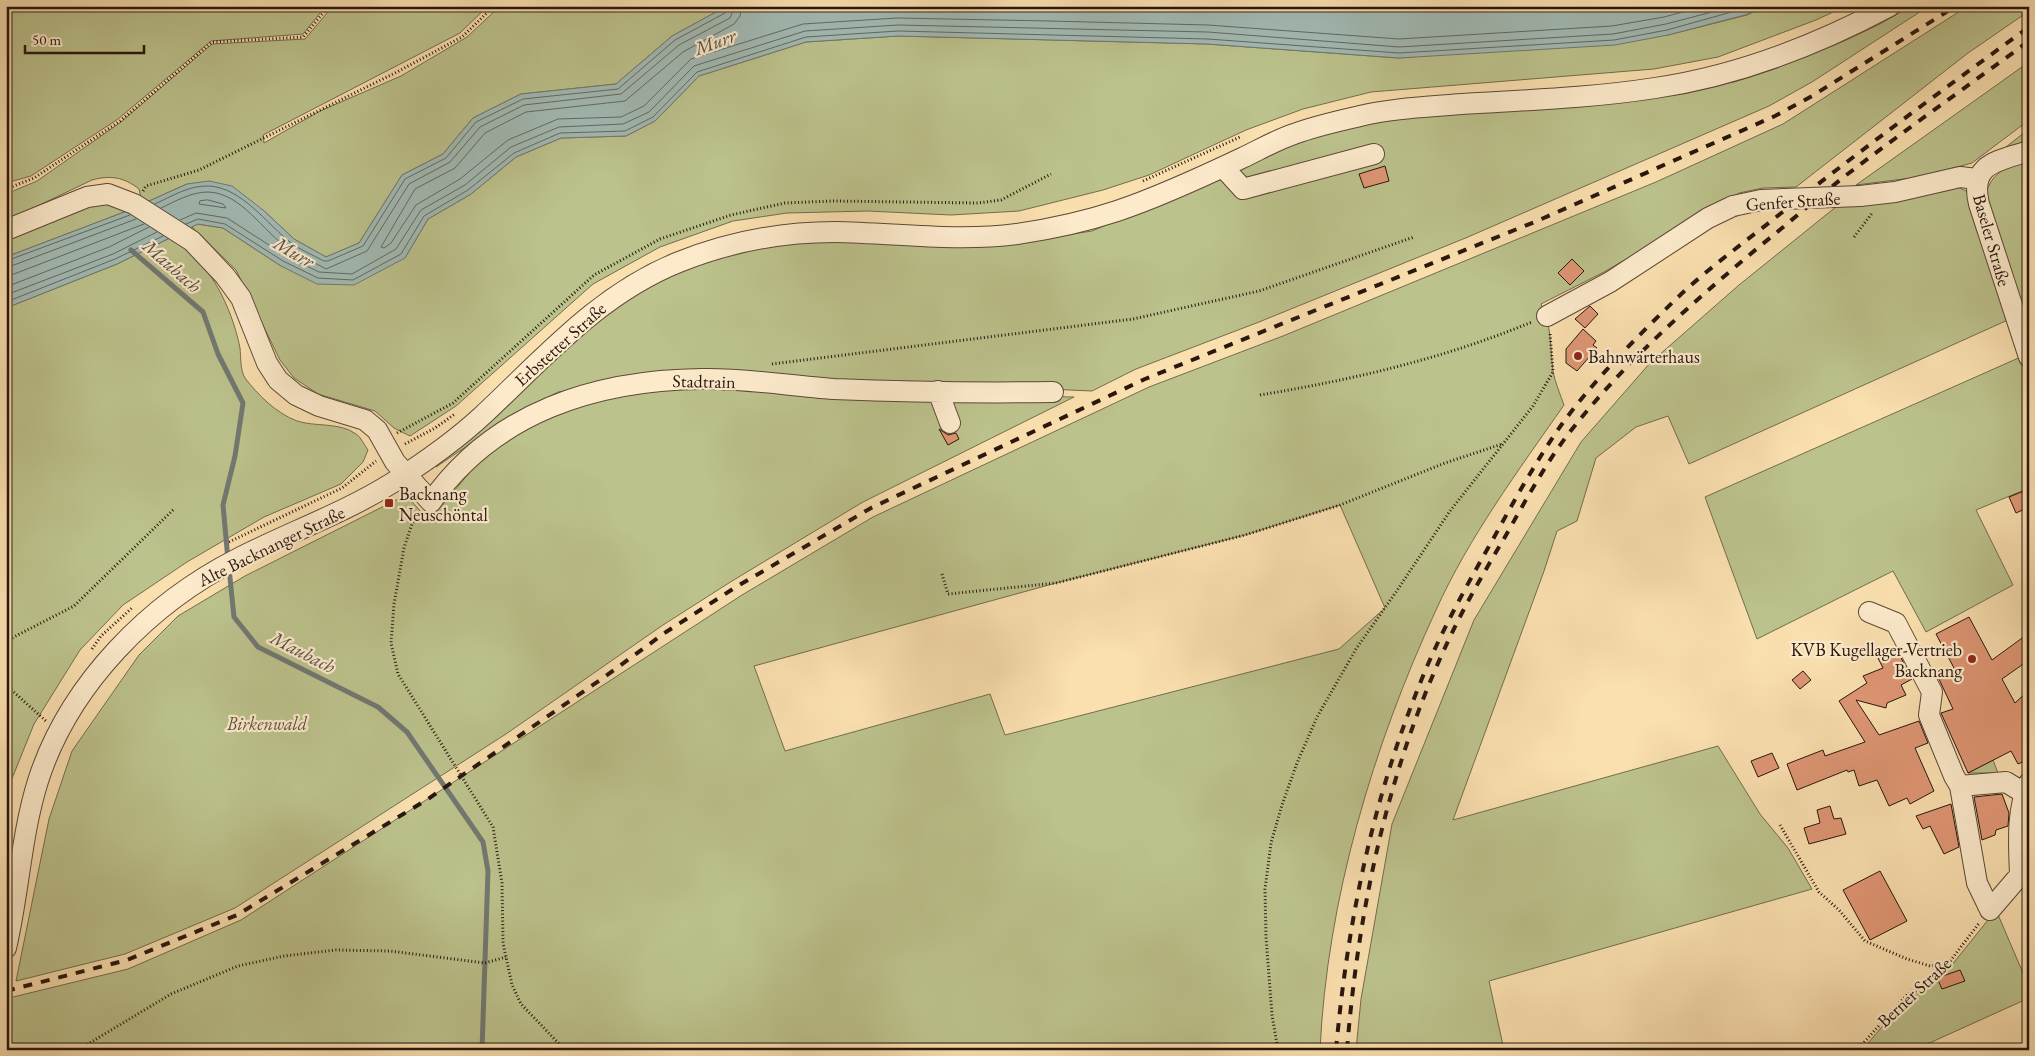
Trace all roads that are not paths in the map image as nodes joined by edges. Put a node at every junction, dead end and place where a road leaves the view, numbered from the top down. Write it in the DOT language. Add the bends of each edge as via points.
graph roads {
  1 [pos="1890,6"];
  2 [pos="2029,151"];
  3 [pos="1374,154"];
  4 [pos="1222,167"];
  5 [pos="1977,179"];
  6 [pos="6,230"];
  7 [pos="1547,316"];
  8 [pos="2029,357"];
  9 [pos="926,385"];
  10 [pos="1053,392"];
  11 [pos="950,423"];
  12 [pos="406,474"];
  13 [pos="1869,612"];
  14 [pos="1960,786"];
  15 [pos="2027,788"];
  16 [pos="2025,877"];
  17 [pos="6,948"];
  1 -- 4 [label="street, Erbstetter Straße" via="1845,30 1733,71 1657,88 1367,114 1294,134"];
  2 -- 5 [label="street" via="1989,164"];
  3 -- 4 [label="street" via="1243,189"];
  4 -- 12 [label="street, Erbstetter Straße" via="1120,210 1057,228 1000,236 941,238 831,232 782,235 733,243 681,261 610,299 559,340 446,447"];
  5 -- 7 [label="street, Genfer Straße, bridge" via="1960,177 1869,195 1761,200 1733,206 1708,218 1610,282"];
  5 -- 8 [label="street, Baseler Straße" via="1978,204"];
  6 -- 12 [label="street" via="98,193 134,204 192,240 225,276 241,298 267,363 278,380 296,395 319,406 365,420 377,430"];
  9 -- 10 [label="street, Stadtrain"];
  9 -- 11 [label="street"];
  9 -- 12 [label="street, Stadtrain" via="834,389 704,379 642,381 571,398 529,416 466,463 431,502"];
  12 -- 17 [label="street, Alte Backnanger Straße" via="360,502 236,560 195,583 118,648 94,677 59,732 40,776 31,808"];
  13 -- 14 [label="street" via="1896,623 1932,692 1929,715"];
  14 -- 15 [label="street" via="2006,782"];
  14 -- 16 [label="street" via="1977,883 1990,910"];
  15 -- 16 [label="street" via="2018,844"];
}
